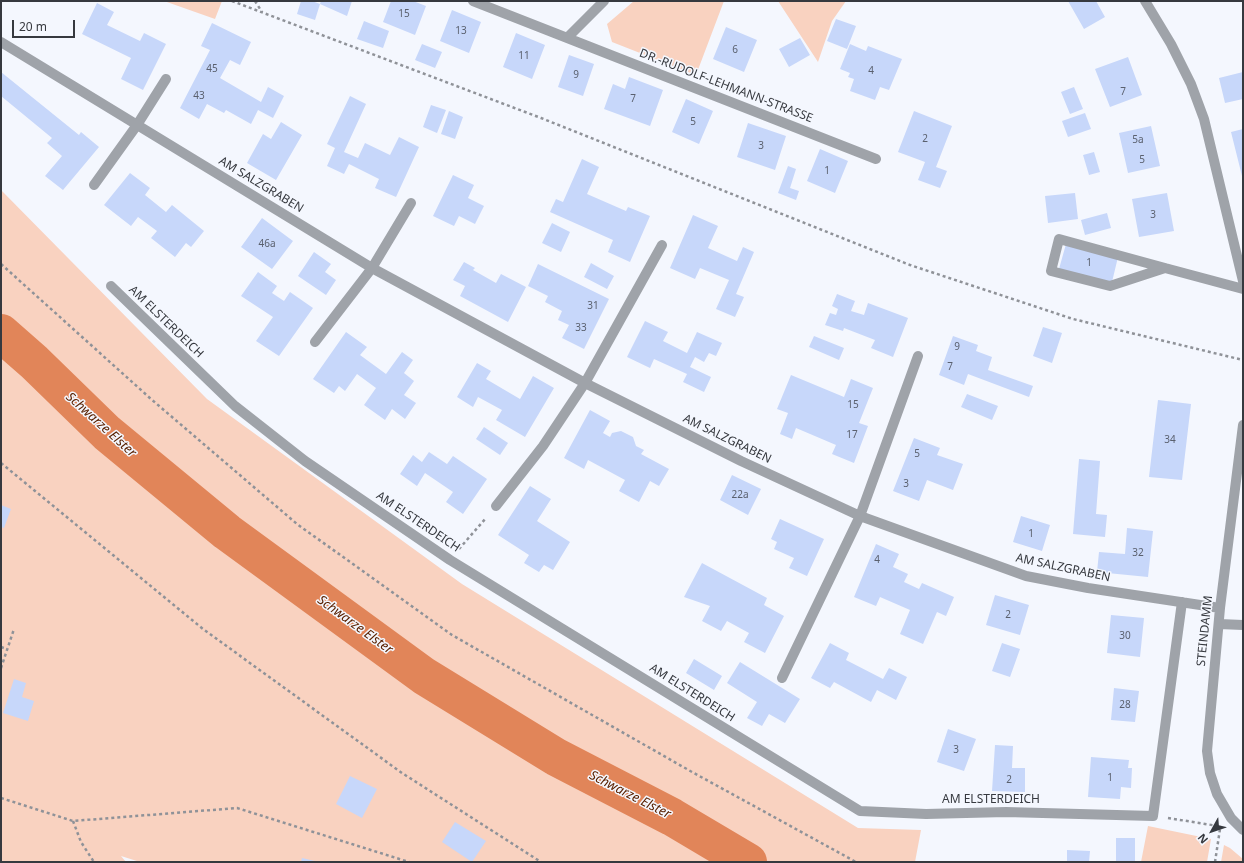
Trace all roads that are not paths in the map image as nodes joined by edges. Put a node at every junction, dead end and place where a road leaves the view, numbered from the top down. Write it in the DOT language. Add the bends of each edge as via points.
graph roads {
  1 [pos="473,1"];
  2 [pos="604,1"];
  3 [pos="1145,1"];
  4 [pos="567,38"];
  5 [pos="1,42"];
  6 [pos="166,79"];
  7 [pos="137,125"];
  8 [pos="876,159"];
  9 [pos="94,184"];
  10 [pos="411,203"];
  11 [pos="662,245"];
  12 [pos="372,268"];
  13 [pos="1165,268"];
  14 [pos="1243,281"];
  15 [pos="111,286"];
  16 [pos="1243,289"];
  17 [pos="315,342"];
  18 [pos="918,356"];
  19 [pos="585,383"];
  20 [pos="1243,426"];
  21 [pos="496,506"];
  22 [pos="860,516"];
  23 [pos="1182,602"];
  24 [pos="1220,608"];
  25 [pos="1219,624"];
  26 [pos="1243,625"];
  27 [pos="782,678"];
  28 [pos="1243,830"];
  1 -- 4 [label="street, DR.-RUDOLF-LEHMANN-STRASSE"];
  2 -- 4 [label="street"];
  3 -- 14 [label="street" via="1191,84 1204,119"];
  4 -- 8 [label="street, DR.-RUDOLF-LEHMANN-STRASSE"];
  5 -- 7 [label="street, AM SALZGRABEN"];
  6 -- 7 [label="street"];
  7 -- 9 [label="street"];
  7 -- 12 [label="street, AM SALZGRABEN"];
  10 -- 12 [label="street"];
  11 -- 19 [label="street"];
  12 -- 17 [label="street"];
  12 -- 19 [label="street, AM SALZGRABEN"];
  13 -- 13 [label="street" via="1059,239 1051,271 1110,286"];
  13 -- 16 [label="street"];
  15 -- 23 [label="street, AM ELSTERDEICH" via="235,406 306,461 450,560 860,811 1153,816"];
  18 -- 22 [label="street"];
  19 -- 21 [label="street" via="543,446"];
  19 -- 22 [label="street, AM SALZGRABEN" via="741,461"];
  20 -- 24 [label="street, STEINDAMM"];
  22 -- 23 [label="street, AM SALZGRABEN" via="1026,576"];
  22 -- 27 [label="street"];
  23 -- 24 [label="street, AM SALZGRABEN"];
  24 -- 25 [label="street, STEINDAMM"];
  25 -- 26 [label="street"];
  25 -- 28 [label="street, STEINDAMM" via="1207,751 1210,773 1217,794 1231,818"];
}
